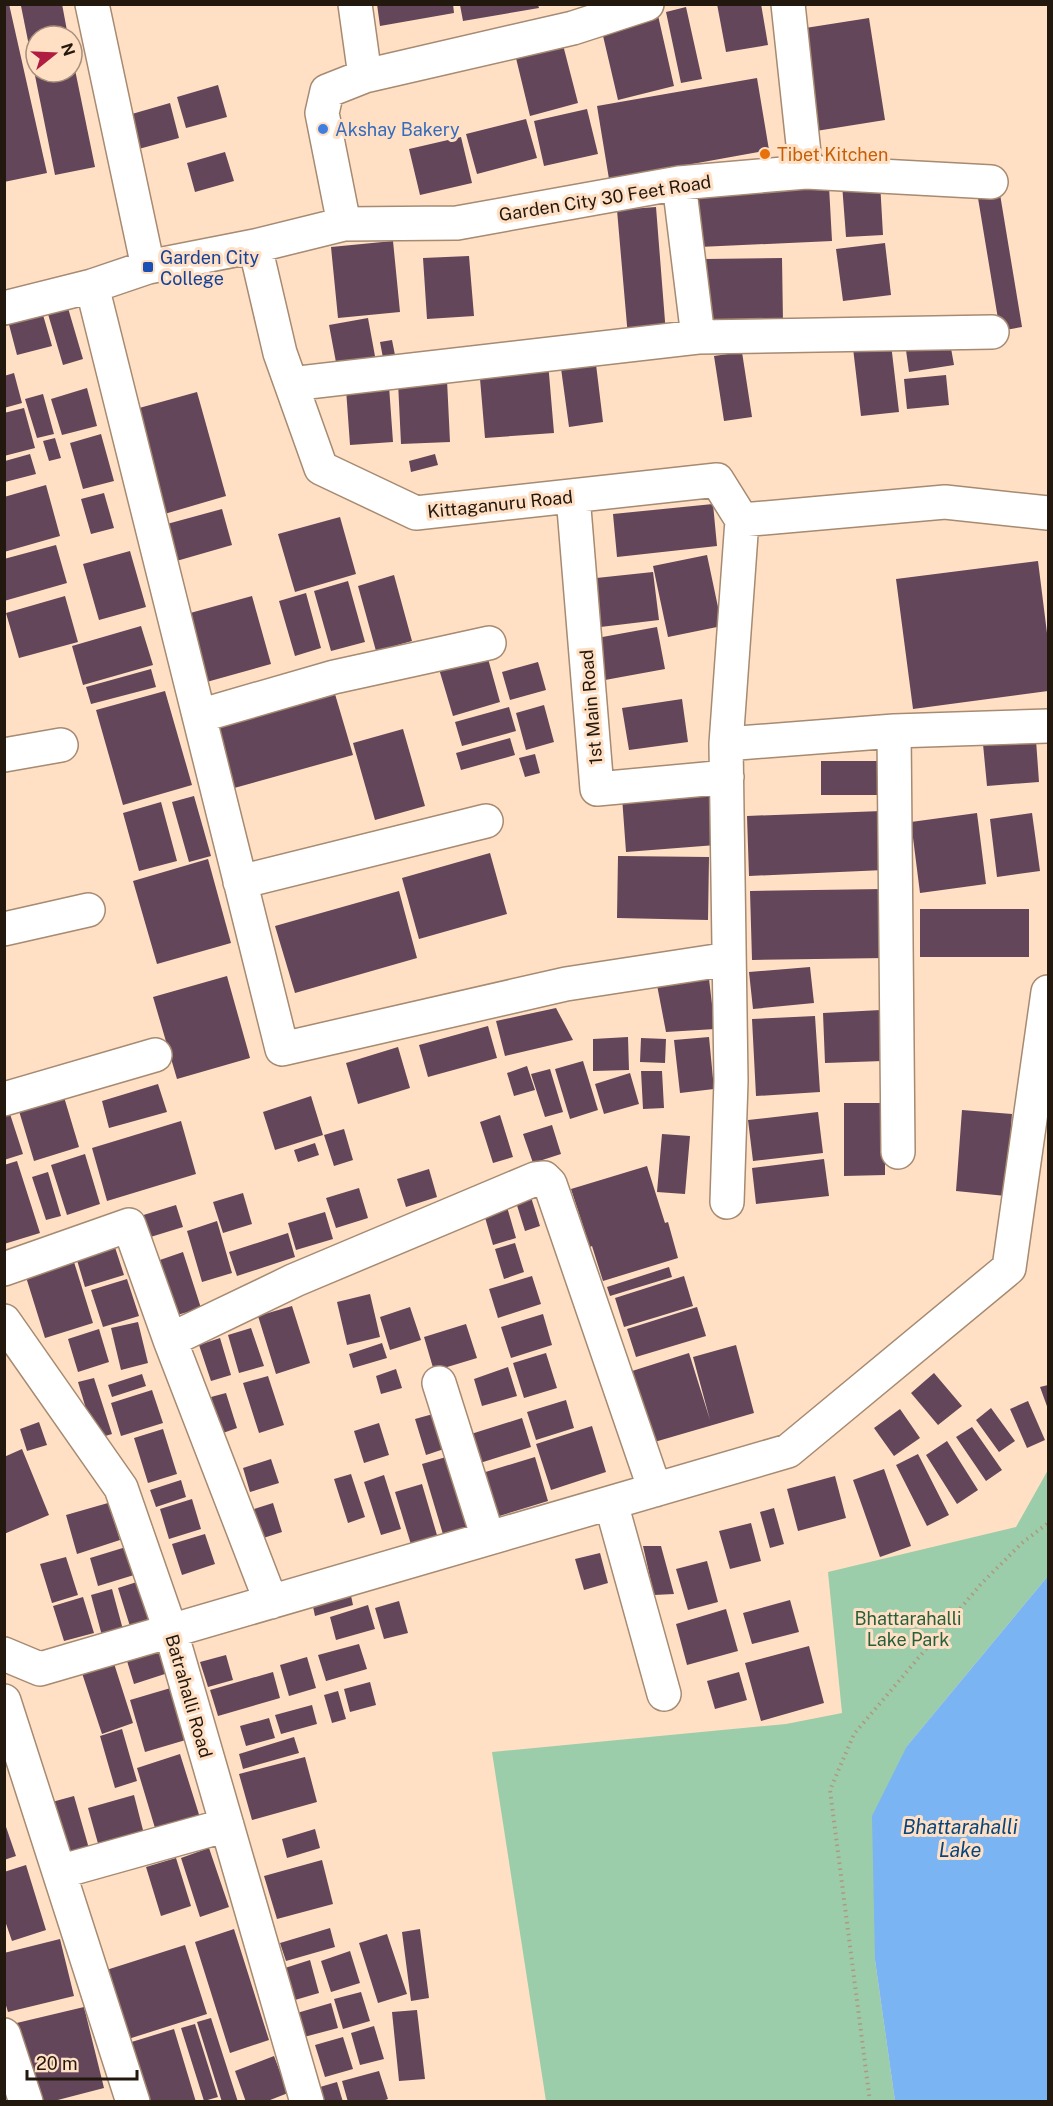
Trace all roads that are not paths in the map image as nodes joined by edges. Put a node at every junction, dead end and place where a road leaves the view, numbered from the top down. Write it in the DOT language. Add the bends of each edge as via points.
graph roads {
  1 [pos="92,4"];
  2 [pos="355,4"];
  3 [pos="647,4"];
  4 [pos="788,4"];
  5 [pos="571,16"];
  6 [pos="365,76"];
  7 [pos="806,172"];
  8 [pos="991,182"];
  9 [pos="679,183"];
  10 [pos="344,224"];
  11 [pos="255,246"];
  12 [pos="148,267"];
  13 [pos="92,286"];
  14 [pos="4,308"];
  15 [pos="992,332"];
  16 [pos="699,337"];
  17 [pos="291,384"];
  18 [pos="573,496"];
  19 [pos="1048,513"];
  20 [pos="742,520"];
  21 [pos="489,643"];
  22 [pos="199,716"];
  23 [pos="1048,726"];
  24 [pos="894,731"];
  25 [pos="726,744"];
  26 [pos="61,746"];
  27 [pos="4,755"];
  28 [pos="727,777"];
  29 [pos="486,821"];
  30 [pos="240,882"];
  31 [pos="88,910"];
  32 [pos="4,929"];
  33 [pos="729,959"];
  34 [pos="1048,992"];
  35 [pos="155,1055"];
  36 [pos="4,1099"];
  37 [pos="898,1152"];
  38 [pos="727,1202"];
  39 [pos="4,1269"];
  40 [pos="4,1321"];
  41 [pos="170,1340"];
  42 [pos="440,1383"];
  43 [pos="655,1490"];
  44 [pos="611,1503"];
  45 [pos="488,1538"];
  46 [pos="272,1602"];
  47 [pos="171,1632"];
  48 [pos="4,1654"];
  49 [pos="664,1694"];
  50 [pos="4,1701"];
  51 [pos="15,1771"];
  52 [pos="227,1825"];
  53 [pos="59,1872"];
  54 [pos="4,2035"];
  55 [pos="26,2102"];
  56 [pos="133,2102"];
  57 [pos="307,2102"];
  1 -- 12 [label="street"];
  2 -- 6 [label="street"];
  3 -- 5 [label="street"];
  4 -- 7 [label="street"];
  5 -- 6 [label="street"];
  6 -- 10 [label="street" via="327,91 322,113"];
  7 -- 8 [label="street, Garden City 30 Feet Road"];
  7 -- 9 [label="street, Garden City 30 Feet Road"];
  9 -- 10 [label="street, Garden City 30 Feet Road" via="457,223"];
  9 -- 16 [label="street"];
  10 -- 11 [label="street, Garden City 30 Feet Road"];
  11 -- 12 [label="street"];
  11 -- 17 [label="street, Kittaganuru Road"];
  12 -- 13 [label="street"];
  13 -- 14 [label="street"];
  13 -- 22 [label="street"];
  15 -- 16 [label="street"];
  16 -- 17 [label="street"];
  17 -- 18 [label="street, Kittaganuru Road" via="321,468 416,513"];
  18 -- 20 [label="street, Kittaganuru Road" via="717,480"];
  18 -- 28 [label="street, 1st Main Road" via="597,789"];
  19 -- 20 [label="street" via="945,502"];
  20 -- 25 [label="street"];
  21 -- 22 [label="street" via="334,677"];
  22 -- 30 [label="street"];
  23 -- 24 [label="street"];
  24 -- 25 [label="street"];
  24 -- 37 [label="street"];
  25 -- 28 [label="street"];
  26 -- 27 [label="street"];
  28 -- 33 [label="street"];
  29 -- 30 [label="street"];
  30 -- 33 [label="street" via="282,1049 566,984"];
  31 -- 32 [label="street"];
  33 -- 38 [label="street" via="731,1081"];
  34 -- 43 [label="street" via="1009,1268 788,1451"];
  35 -- 36 [label="street"];
  39 -- 41 [label="street" via="129,1225"];
  40 -- 47 [label="street, Batrahalli Road" via="121,1488"];
  41 -- 43 [label="street" via="317,1271 544,1178 550,1184"];
  41 -- 46 [label="street"];
  42 -- 45 [label="street"];
  43 -- 44 [label="street"];
  44 -- 45 [label="street"];
  44 -- 49 [label="street"];
  45 -- 46 [label="street"];
  46 -- 47 [label="street"];
  47 -- 48 [label="street" via="40,1669"];
  47 -- 52 [label="street, Batrahalli Road"];
  50 -- 51 [label="street"];
  51 -- 53 [label="street"];
  52 -- 53 [label="street"];
  52 -- 57 [label="street, Batrahalli Road"];
  53 -- 56 [label="street"];
  54 -- 55 [label="street"];
}
